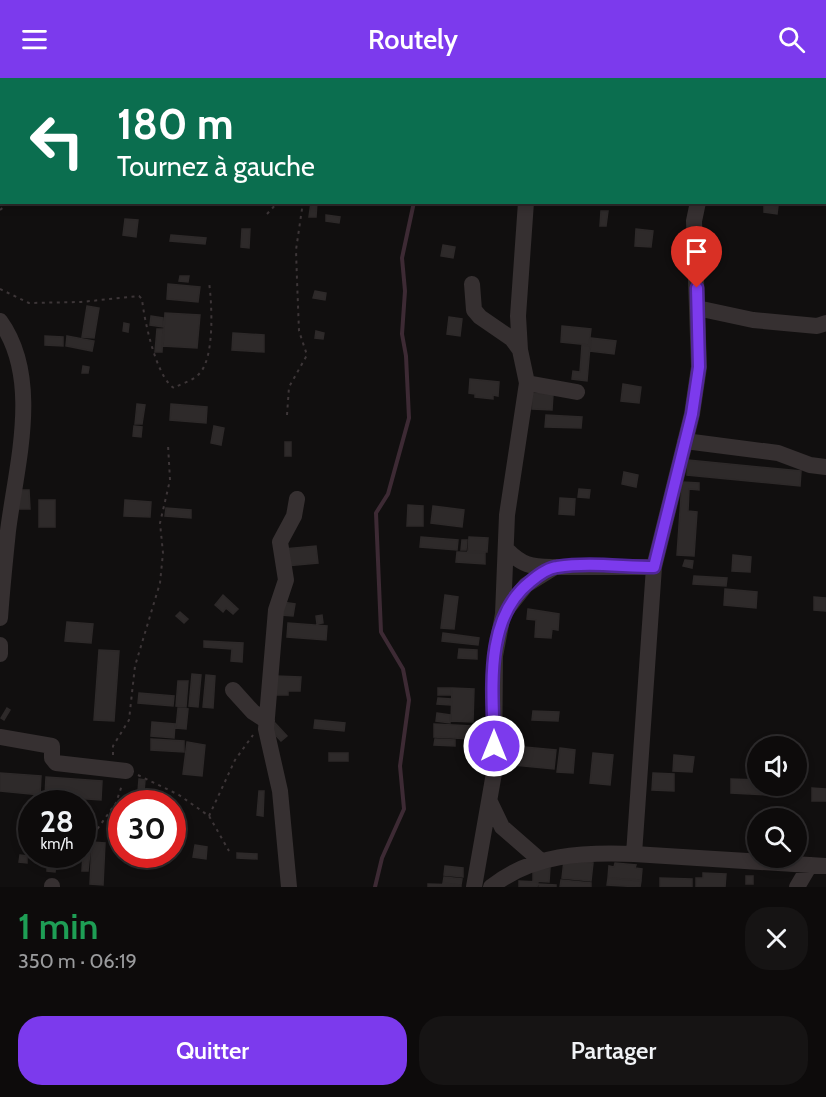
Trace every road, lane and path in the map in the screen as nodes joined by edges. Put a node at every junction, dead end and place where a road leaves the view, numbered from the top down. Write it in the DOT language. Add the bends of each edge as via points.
graph roads {
  1 [pos="276,204"];
  2 [pos="303,204"];
  3 [pos="526,204"];
  4 [pos="698,204"];
  5 [pos="267,214"];
  6 [pos="209,282"];
  7 [pos="472,284"];
  8 [pos="0,289"];
  9 [pos="698,308"];
  10 [pos="0,321"];
  11 [pos="826,323"];
  12 [pos="520,350"];
  13 [pos="527,383"];
  14 [pos="577,392"];
  15 [pos="287,415"];
  16 [pos="685,441"];
  17 [pos="168,445"];
  18 [pos="826,467"];
  19 [pos="297,499"];
  20 [pos="507,550"];
  21 [pos="555,567"];
  22 [pos="654,567"];
  23 [pos="503,614"];
  24 [pos="0,618"];
  25 [pos="0,645"];
  26 [pos="0,654"];
  27 [pos="233,690"];
  28 [pos="266,725"];
  29 [pos="0,736"];
  30 [pos="121,765"];
  31 [pos="490,802"];
  32 [pos="209,816"];
  33 [pos="96,831"];
  34 [pos="229,851"];
  35 [pos="634,854"];
  36 [pos="541,861"];
  37 [pos="818,866"];
  38 [pos="289,887"];
  39 [pos="474,887"];
  40 [pos="491,887"];
  41 [pos="797,887"];
  1 -- 5 [label="path"];
  2 -- 15 [label="path" via="296,250 300,337 307,355 289,387"];
  3 -- 12 [label="street" via="518,316"];
  4 -- 9 [label="street" via="694,221"];
  6 -- 8 [label="path" via="212,314 206,362 198,375 174,387 168,383 151,346 140,296 38,303"];
  7 -- 12 [label="street" via="474,310 506,333"];
  9 -- 11 [label="street" via="753,320 817,326"];
  9 -- 16 [label="street" via="699,367"];
  10 -- 24 [label="street" via="12,347 24,396"];
  12 -- 13 [label="street"];
  13 -- 14 [label="street"];
  13 -- 20 [label="street" via="507,514"];
  16 -- 18 [label="street" via="778,453"];
  16 -- 22 [label="street"];
  17 -- 30 [label="path" via="170,480 160,523 160,583 135,666 129,720 113,746"];
  19 -- 28 [label="street" via="294,516 280,542 286,580 276,610"];
  20 -- 21 [label="street" via="530,567"];
  20 -- 23 [label="street"];
  21 -- 22 [label="street"];
  21 -- 23 [label="street" via="526,585"];
  22 -- 35 [label="street"];
  23 -- 31 [label="street" via="495,656 494,773"];
  25 -- 26 [label="street"];
  27 -- 28 [label="street"];
  28 -- 32 [label="path" via="243,746"];
  28 -- 38 [label="street" via="281,801"];
  29 -- 30 [label="street" via="52,746 56,763"];
  30 -- 32 [label="path"];
  30 -- 33 [label="path" via="116,803"];
  31 -- 36 [label="street" via="502,827"];
  31 -- 39 [label="street"];
  32 -- 34 [label="path"];
  35 -- 36 [label="street" via="584,854"];
  35 -- 37 [label="street"];
  36 -- 40 [label="street" via="520,867"];
  37 -- 41 [label="street"];
}
